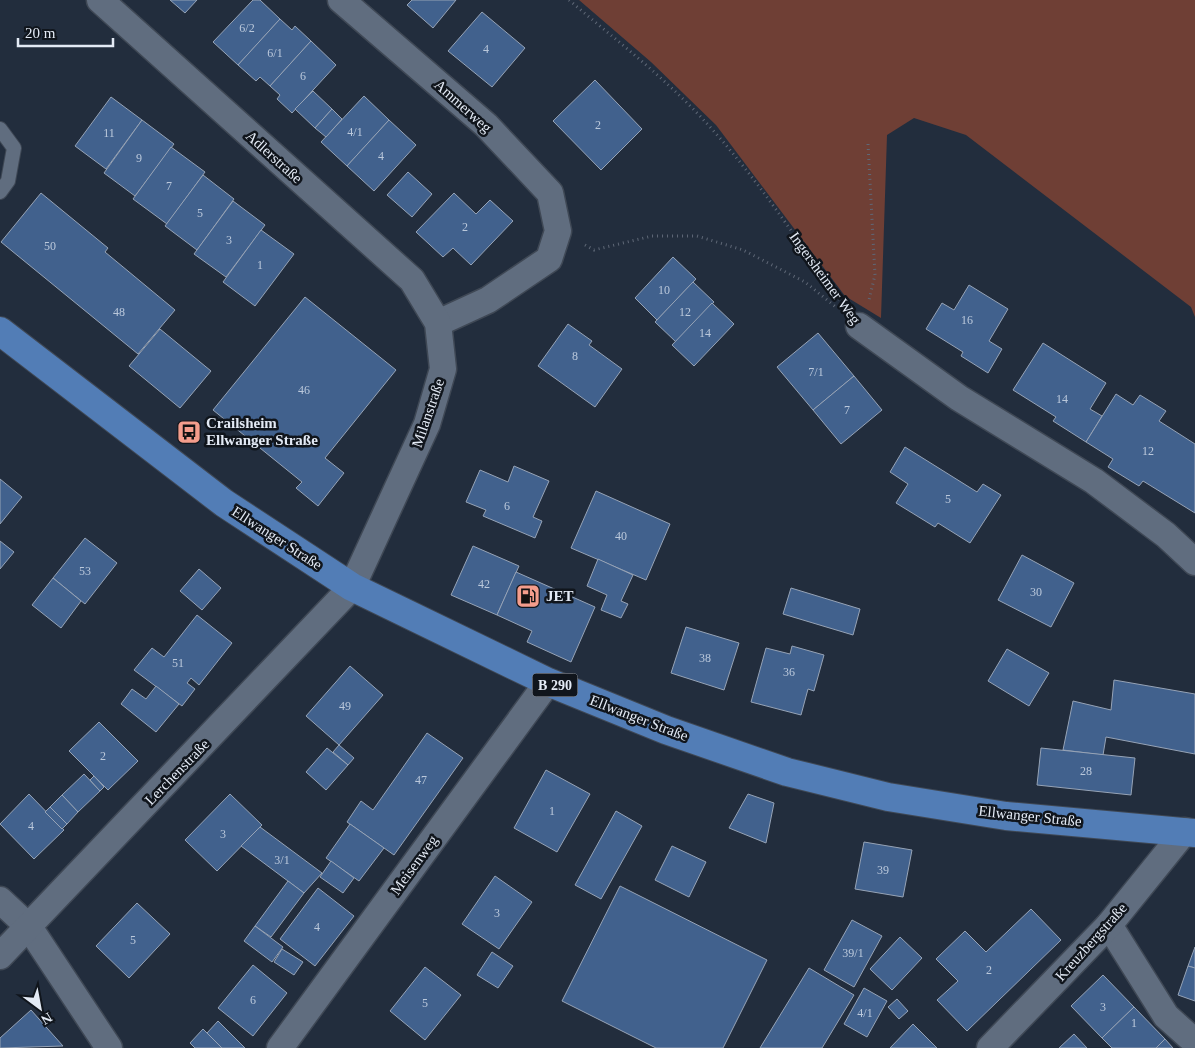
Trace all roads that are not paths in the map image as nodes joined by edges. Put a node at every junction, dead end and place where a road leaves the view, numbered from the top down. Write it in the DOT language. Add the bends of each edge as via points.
graph roads {
  1 [pos="100,0"];
  2 [pos="341,0"];
  3 [pos="0,129"];
  4 [pos="0,192"];
  5 [pos="438,323"];
  6 [pos="858,326"];
  7 [pos="0,330"];
  8 [pos="1195,562"];
  9 [pos="352,587"];
  10 [pos="548,682"];
  11 [pos="1190,832"];
  12 [pos="0,900"];
  13 [pos="1109,925"];
  14 [pos="29,927"];
  15 [pos="0,956"];
  16 [pos="1195,1042"];
  17 [pos="109,1048"];
  18 [pos="280,1048"];
  19 [pos="990,1048"];
  1 -- 5 [label="street, Adlerstraße" via="412,280"];
  2 -- 5 [label="street, Ammerweg" via="486,125 550,193 558,231 549,259 488,300"];
  3 -- 4 [label="lane" via="14,148 8,181"];
  5 -- 9 [label="street, Milanstraße" via="443,369 427,424"];
  6 -- 8 [label="street, Ingersheimer Weg" via="959,398 1094,481 1166,535"];
  7 -- 9 [label="main road, Ellwanger Straße / B 290" via="224,503"];
  9 -- 10 [label="main road, Ellwanger Straße / B 290"];
  9 -- 14 [label="street, Lerchenstraße"];
  10 -- 11 [label="main road, Ellwanger Straße / B 290" via="666,730 787,772 888,798 1006,816"];
  10 -- 18 [label="street, Meisenweg"];
  11 -- 13 [label="street, Kreuzbergstraße"];
  12 -- 14 [label="street"];
  13 -- 16 [label="street" via="1166,1016"];
  13 -- 19 [label="street, Kreuzbergstraße"];
  14 -- 15 [label="street, Lerchenstraße"];
  14 -- 17 [label="street"];
}
